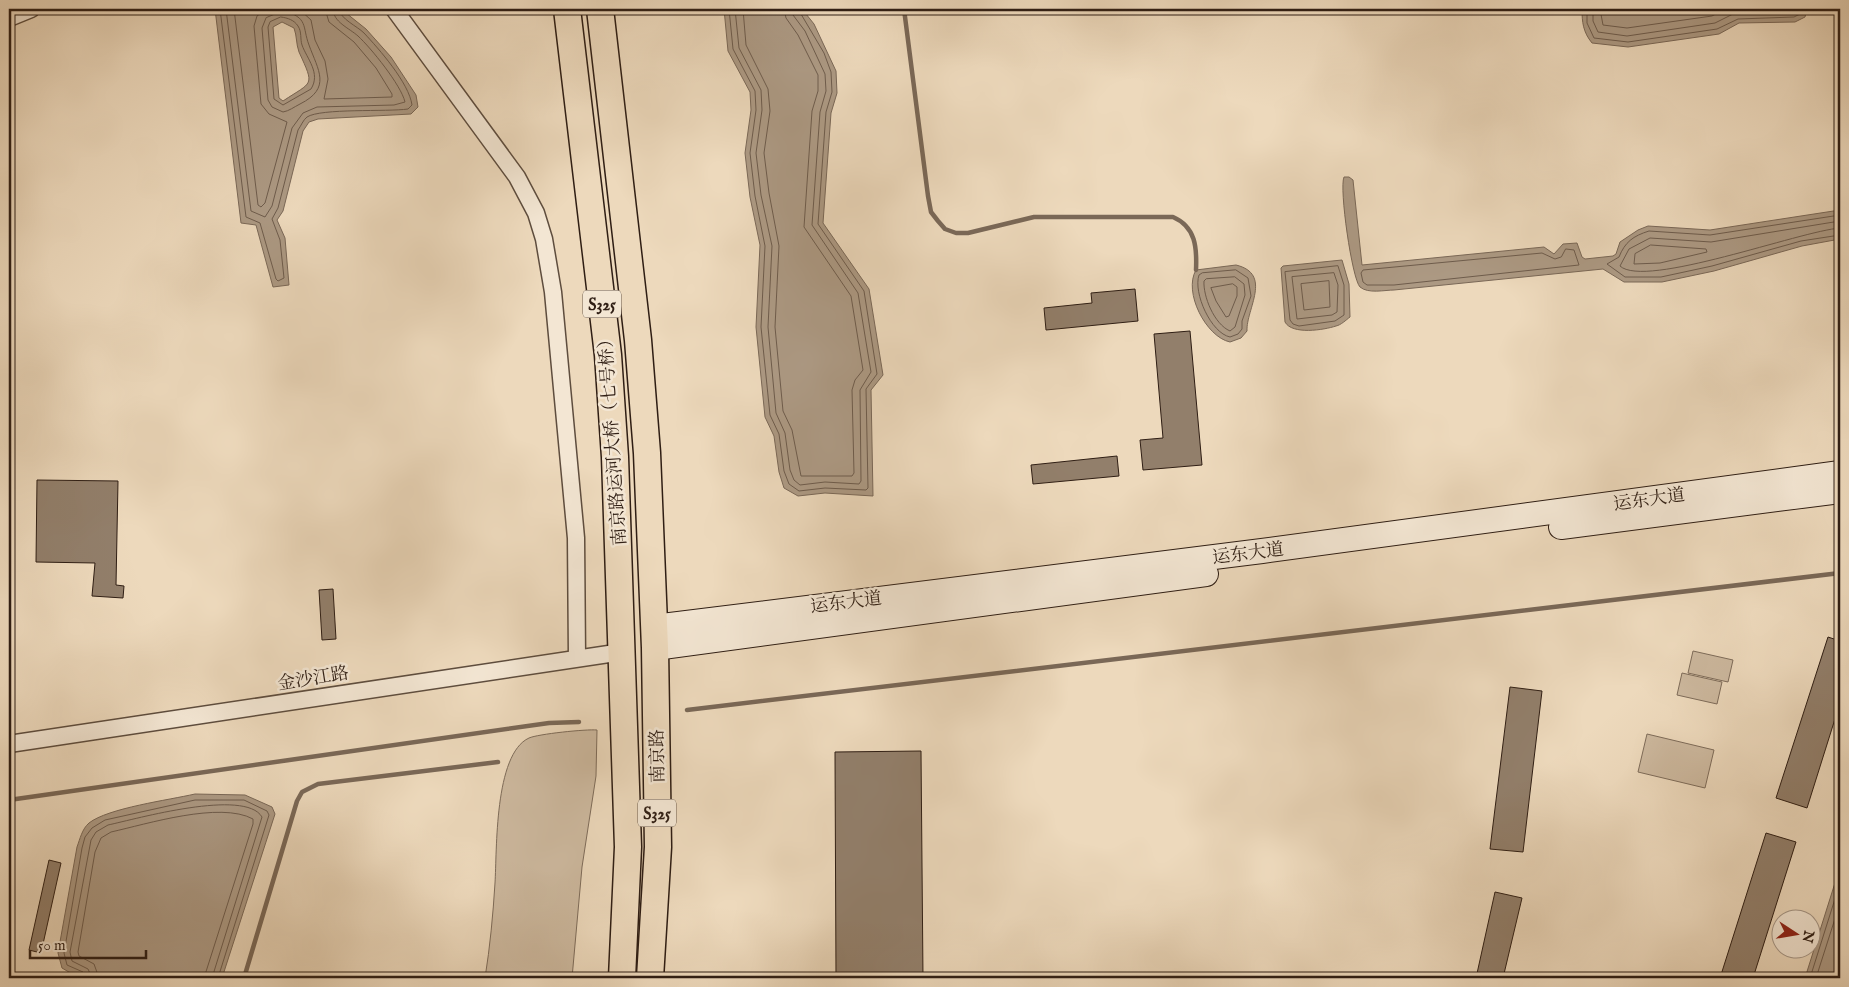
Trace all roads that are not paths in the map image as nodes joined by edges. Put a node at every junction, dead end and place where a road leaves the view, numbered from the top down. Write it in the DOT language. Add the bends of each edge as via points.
graph roads {
  1 [pos="31,9"];
  2 [pos="394,9"];
  3 [pos="567,9"];
  4 [pos="600,9"];
  5 [pos="9,18"];
  6 [pos="1840,473"];
  7 [pos="1840,491"];
  8 [pos="653,593"];
  9 [pos="621,600"];
  10 [pos="655,637"];
  11 [pos="622,652"];
  12 [pos="577,658"];
  13 [pos="9,744"];
  14 [pos="622,978"];
  15 [pos="650,978"];
  1 -- 5 [label="street"];
  2 -- 12 [label="street" via="517,177 536,213 544,240 553,292 576,538"];
  3 -- 9 [label="main road, 南京路运河大桥（七号桥） / S325" via="608,355"];
  4 -- 8 [label="main road, 南京路运河大桥（七号桥） / S325" via="639,350"];
  6 -- 10 [label="main road, 运东大道"];
  7 -- 10 [label="main road, 运东大道"];
  8 -- 10 [label="main road, 南京路 / S325"];
  9 -- 11 [label="main road, 南京路 / S325"];
  10 -- 15 [label="main road, 南京路 / S325" via="658,846"];
  11 -- 12 [label="street, 金沙江路"];
  11 -- 14 [label="main road, 南京路 / S325" via="628,847"];
  12 -- 13 [label="street, 金沙江路"];
}
